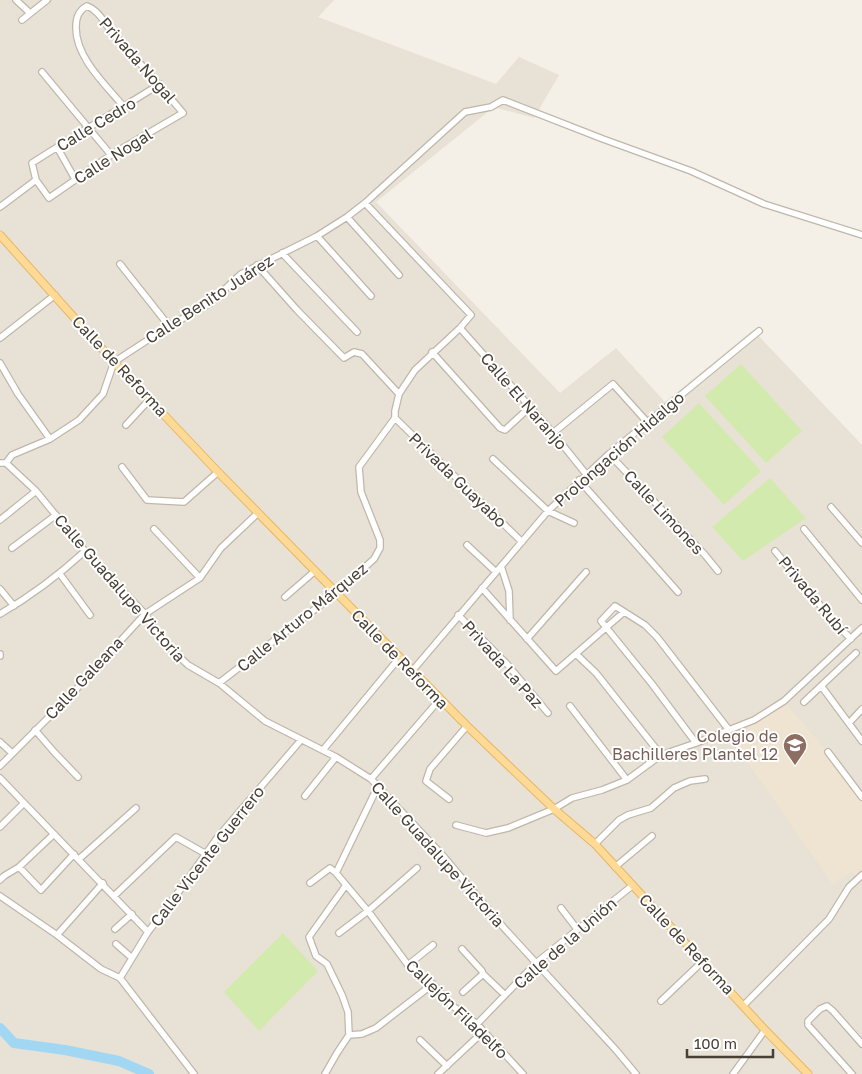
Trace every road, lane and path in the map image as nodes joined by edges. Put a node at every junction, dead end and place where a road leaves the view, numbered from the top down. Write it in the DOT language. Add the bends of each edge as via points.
graph roads {
  1 [pos="16,0"];
  2 [pos="46,0"];
  3 [pos="30,14"];
  4 [pos="22,20"];
  5 [pos="42,72"];
  6 [pos="160,84"];
  7 [pos="124,107"];
  8 [pos="179,116"];
  9 [pos="88,127"];
  10 [pos="57,147"];
  11 [pos="111,155"];
  12 [pos="76,178"];
  13 [pos="36,180"];
  14 [pos="366,203"];
  15 [pos="0,207"];
  16 [pos="347,218"];
  17 [pos="862,235"];
  18 [pos="0,236"];
  19 [pos="317,236"];
  20 [pos="282,252"];
  21 [pos="120,264"];
  22 [pos="257,265"];
  23 [pos="399,274"];
  24 [pos="55,295"];
  25 [pos="371,296"];
  26 [pos="169,326"];
  27 [pos="460,328"];
  28 [pos="358,332"];
  29 [pos="759,332"];
  30 [pos="0,338"];
  31 [pos="432,352"];
  32 [pos="114,362"];
  33 [pos="0,363"];
  34 [pos="399,394"];
  35 [pos="150,399"];
  36 [pos="530,407"];
  37 [pos="395,418"];
  38 [pos="648,423"];
  39 [pos="126,425"];
  40 [pos="554,433"];
  41 [pos="50,439"];
  42 [pos="609,454"];
  43 [pos="493,459"];
  44 [pos="3,463"];
  45 [pos="122,467"];
  46 [pos="218,472"];
  47 [pos="586,474"];
  48 [pos="579,480"];
  49 [pos="36,491"];
  50 [pos="831,507"];
  51 [pos="548,511"];
  52 [pos="258,513"];
  53 [pos="56,515"];
  54 [pos="0,520"];
  55 [pos="574,524"];
  56 [pos="154,529"];
  57 [pos="804,529"];
  58 [pos="522,542"];
  59 [pos="862,543"];
  60 [pos="467,545"];
  61 [pos="12,548"];
  62 [pos="85,550"];
  63 [pos="775,551"];
  64 [pos="501,566"];
  65 [pos="314,571"];
  66 [pos="718,571"];
  67 [pos="496,572"];
  68 [pos="586,572"];
  69 [pos="60,574"];
  70 [pos="200,578"];
  71 [pos="482,588"];
  72 [pos="0,589"];
  73 [pos="678,592"];
  74 [pos="336,593"];
  75 [pos="285,597"];
  76 [pos="862,600"];
  77 [pos="14,606"];
  78 [pos="624,612"];
  79 [pos="0,614"];
  80 [pos="145,614"];
  81 [pos="90,615"];
  82 [pos="458,615"];
  83 [pos="510,620"];
  84 [pos="605,628"];
  85 [pos="862,628"];
  86 [pos="851,639"];
  87 [pos="527,640"];
  88 [pos="856,653"];
  89 [pos="576,654"];
  90 [pos="400,657"];
  91 [pos="413,670"];
  92 [pos="219,683"];
  93 [pos="822,687"];
  94 [pos="440,699"];
  95 [pos="804,702"];
  96 [pos="570,706"];
  97 [pos="862,709"];
  98 [pos="548,713"];
  99 [pos="849,723"];
  100 [pos="467,726"];
  101 [pos="35,730"];
  102 [pos="729,730"];
  103 [pos="301,740"];
  104 [pos="862,741"];
  105 [pos="0,742"];
  106 [pos="696,743"];
  107 [pos="323,750"];
  108 [pos="828,752"];
  109 [pos="12,753"];
  110 [pos="661,755"];
  111 [pos="336,757"];
  112 [pos="0,766"];
  113 [pos="78,777"];
  114 [pos="0,778"];
  115 [pos="371,778"];
  116 [pos="705,779"];
  117 [pos="627,780"];
  118 [pos="378,786"];
  119 [pos="305,796"];
  120 [pos="862,797"];
  121 [pos="449,799"];
  122 [pos="24,803"];
  123 [pos="136,808"];
  124 [pos="554,809"];
  125 [pos="456,825"];
  126 [pos="0,828"];
  127 [pos="54,834"];
  128 [pos="652,836"];
  129 [pos="595,844"];
  130 [pos="74,854"];
  131 [pos="206,854"];
  132 [pos="79,859"];
  133 [pos="19,867"];
  134 [pos="615,867"];
  135 [pos="417,868"];
  136 [pos="336,873"];
  137 [pos="862,875"];
  138 [pos="2,876"];
  139 [pos="102,883"];
  140 [pos="310,883"];
  141 [pos="346,884"];
  142 [pos="633,885"];
  143 [pos="0,896"];
  144 [pos="114,896"];
  145 [pos="561,908"];
  146 [pos="368,911"];
  147 [pos="132,914"];
  148 [pos="115,929"];
  149 [pos="577,929"];
  150 [pos="148,932"];
  151 [pos="338,932"];
  152 [pos="57,935"];
  153 [pos="116,944"];
  154 [pos="433,945"];
  155 [pos="462,949"];
  156 [pos="132,958"];
  157 [pos="703,961"];
  158 [pos="536,963"];
  159 [pos="408,965"];
  160 [pos="483,974"];
  161 [pos="120,978"];
  162 [pos="433,984"];
  163 [pos="464,992"];
  164 [pos="505,995"];
  165 [pos="661,1001"];
  166 [pos="743,1006"];
  167 [pos="477,1024"];
  168 [pos="765,1030"];
  169 [pos="484,1031"];
  170 [pos="349,1035"];
  171 [pos="420,1040"];
  172 [pos="862,1044"];
  173 [pos="447,1066"];
  174 [pos="799,1071"];
  175 [pos="194,1074"];
  176 [pos="325,1074"];
  177 [pos="438,1074"];
  178 [pos="523,1074"];
  179 [pos="636,1074"];
  180 [pos="733,1074"];
  181 [pos="808,1074"];
  182 [pos="852,1074"];
  1 -- 3 [label="street"];
  2 -- 3 [label="street"];
  3 -- 4 [label="street"];
  5 -- 9 [label="street"];
  6 -- 7 [label="street, Calle Cedro"];
  6 -- 7 [label="street, Privada Nogal" via="93,8 87,6 82,9 76,18 77,43 84,58"];
  6 -- 8 [label="street, Privada Nogal" via="183,113"];
  7 -- 9 [label="street, Calle Cedro"];
  8 -- 11 [label="street, Calle Nogal"];
  9 -- 10 [label="street, Calle Cedro"];
  9 -- 11 [label="street"];
  10 -- 12 [label="street"];
  10 -- 13 [label="street, Calle Cedro" via="32,163"];
  11 -- 12 [label="street, Calle Nogal"];
  12 -- 13 [label="street, Calle Nogal" via="49,198"];
  13 -- 15 [label="street"];
  14 -- 16 [label="street, Calle Benito Juárez"];
  14 -- 17 [label="street, Calle Benito Juárez" via="464,112 491,107 503,100 691,171 764,204"];
  14 -- 27 [label="street, Calle Arturo Márquez" via="471,315"];
  16 -- 19 [label="street, Calle Benito Juárez"];
  16 -- 23 [label="street"];
  18 -- 24 [label="main road, Calle de Reforma"];
  19 -- 20 [label="street, Calle Benito Juárez"];
  19 -- 25 [label="street"];
  20 -- 22 [label="street, Calle Benito Juárez"];
  20 -- 28 [label="street"];
  21 -- 26 [label="street"];
  22 -- 26 [label="street, Calle Benito Juárez" via="241,274 209,304"];
  22 -- 34 [label="street" via="344,358 354,352 362,354"];
  24 -- 30 [label="street"];
  24 -- 32 [label="main road, Calle de Reforma"];
  26 -- 32 [label="street, Calle Benito Juárez"];
  27 -- 31 [label="street, Calle Arturo Márquez"];
  27 -- 36 [label="street, Calle El Naranjo"];
  29 -- 38 [label="street, Prolongación Hidalgo"];
  31 -- 34 [label="street, Calle Arturo Márquez"];
  31 -- 36 [label="street" via="500,428 505,430"];
  32 -- 35 [label="main road, Calle de Reforma"];
  32 -- 41 [label="street" via="103,394 79,420"];
  33 -- 41 [label="street"];
  34 -- 37 [label="street, Calle Arturo Márquez"];
  35 -- 39 [label="street"];
  35 -- 46 [label="main road, Calle de Reforma"];
  36 -- 40 [label="street, Calle El Naranjo"];
  37 -- 58 [label="street, Privada Guayabo"];
  37 -- 74 [label="street, Calle Arturo Márquez" via="359,467 361,492 380,540 380,548 374,558"];
  38 -- 40 [label="street" via="613,384"];
  38 -- 42 [label="street, Prolongación Hidalgo"];
  40 -- 47 [label="street, Calle El Naranjo"];
  41 -- 44 [label="street" via="12,455"];
  42 -- 47 [label="street, Prolongación Hidalgo"];
  42 -- 66 [label="street, Calle Limones"];
  43 -- 51 [label="street"];
  44 -- 49 [label="street, Calle Guadalupe Victoria"];
  45 -- 46 [label="street" via="147,500 184,502"];
  46 -- 52 [label="main road, Calle de Reforma"];
  47 -- 48 [label="street, Prolongación Hidalgo"];
  48 -- 51 [label="street, Prolongación Hidalgo"];
  48 -- 73 [label="street"];
  49 -- 53 [label="street, Calle Guadalupe Victoria"];
  49 -- 54 [label="street"];
  50 -- 59 [label="street"];
  51 -- 55 [label="street"];
  51 -- 58 [label="street, Prolongación Hidalgo"];
  52 -- 65 [label="main road, Calle de Reforma"];
  52 -- 70 [label="street, Calle Galeana" via="221,548"];
  53 -- 61 [label="street"];
  53 -- 62 [label="street, Calle Guadalupe Victoria"];
  56 -- 70 [label="street"];
  57 -- 76 [label="street"];
  58 -- 64 [label="street, Prolongación Hidalgo"];
  60 -- 67 [label="street"];
  62 -- 69 [label="street"];
  62 -- 80 [label="street, Calle Guadalupe Victoria"];
  63 -- 86 [label="street, Privada Rubí"];
  64 -- 67 [label="street, Prolongación Hidalgo"];
  64 -- 83 [label="street" via="509,591"];
  65 -- 74 [label="main road, Calle de Reforma"];
  65 -- 75 [label="street"];
  67 -- 71 [label="street, Prolongación Hidalgo"];
  68 -- 87 [label="street"];
  69 -- 77 [label="street"];
  69 -- 81 [label="street"];
  70 -- 80 [label="street, Calle Galeana"];
  71 -- 82 [label="street, Prolongación Hidalgo"];
  71 -- 83 [label="street"];
  72 -- 77 [label="street"];
  74 -- 90 [label="main road, Calle de Reforma"];
  74 -- 92 [label="street, Calle Arturo Márquez"];
  77 -- 79 [label="street"];
  78 -- 84 [label="street"];
  78 -- 84 [label="street" via="615,606 600,621"];
  78 -- 102 [label="street" via="657,637"];
  80 -- 92 [label="street, Calle Guadalupe Victoria" via="164,642 188,666"];
  80 -- 101 [label="street, Calle Galeana"];
  82 -- 91 [label="street, Prolongación Hidalgo"];
  82 -- 98 [label="street, Privada La Paz" via="507,664"];
  83 -- 87 [label="street"];
  84 -- 89 [label="street"];
  84 -- 106 [label="street"];
  85 -- 86 [label="street"];
  86 -- 102 [label="street" via="784,701 754,720"];
  87 -- 89 [label="street" via="556,671"];
  88 -- 93 [label="street"];
  89 -- 110 [label="street" via="596,672"];
  90 -- 91 [label="main road, Calle de Reforma"];
  90 -- 107 [label="street"];
  91 -- 94 [label="main road, Calle de Reforma"];
  92 -- 103 [label="street, Calle Guadalupe Victoria" via="265,722"];
  93 -- 95 [label="street"];
  93 -- 99 [label="street"];
  94 -- 100 [label="main road, Calle de Reforma"];
  94 -- 115 [label="street"];
  96 -- 117 [label="street"];
  97 -- 99 [label="street"];
  99 -- 104 [label="street"];
  100 -- 121 [label="street" via="426,775 426,781"];
  100 -- 124 [label="main road, Calle de Reforma"];
  101 -- 109 [label="street, Calle Galeana"];
  101 -- 113 [label="street"];
  102 -- 106 [label="street"];
  103 -- 107 [label="street, Calle Guadalupe Victoria"];
  103 -- 131 [label="street, Calle Vicente Guerrero"];
  105 -- 109 [label="street"];
  106 -- 110 [label="street"];
  107 -- 111 [label="street, Calle Guadalupe Victoria"];
  108 -- 120 [label="street"];
  109 -- 112 [label="street, Calle Galeana"];
  110 -- 117 [label="street"];
  111 -- 115 [label="street, Calle Guadalupe Victoria"];
  111 -- 119 [label="street"];
  114 -- 122 [label="street"];
  115 -- 118 [label="street, Calle Guadalupe Victoria"];
  116 -- 129 [label="street" via="674,788 652,808 619,820"];
  117 -- 124 [label="street" via="572,798"];
  118 -- 136 [label="street"];
  118 -- 158 [label="street, Calle Guadalupe Victoria"];
  122 -- 126 [label="street"];
  122 -- 127 [label="street"];
  123 -- 132 [label="street"];
  124 -- 125 [label="street" via="508,828 486,832"];
  124 -- 129 [label="main road, Calle de Reforma"];
  127 -- 130 [label="street"];
  127 -- 133 [label="street"];
  128 -- 134 [label="street"];
  129 -- 134 [label="main road, Calle de Reforma"];
  130 -- 132 [label="street"];
  130 -- 133 [label="street" via="41,890"];
  131 -- 144 [label="street" via="176,837"];
  131 -- 150 [label="street, Calle Vicente Guerrero"];
  132 -- 139 [label="street"];
  133 -- 138 [label="street"];
  134 -- 142 [label="main road, Calle de Reforma"];
  135 -- 146 [label="street"];
  136 -- 140 [label="street, Callejón Filadelfo" via="330,868"];
  136 -- 141 [label="street, Callejón Filadelfo"];
  137 -- 166 [label="street" via="829,919"];
  139 -- 144 [label="street"];
  139 -- 152 [label="street"];
  141 -- 146 [label="street, Callejón Filadelfo"];
  141 -- 170 [label="street" via="309,937 316,956 327,964 342,995 348,1012"];
  142 -- 149 [label="street, Calle de la Unión"];
  142 -- 157 [label="main road, Calle de Reforma"];
  143 -- 152 [label="street"];
  144 -- 147 [label="street"];
  145 -- 149 [label="street"];
  146 -- 151 [label="street"];
  146 -- 159 [label="street, Callejón Filadelfo"];
  147 -- 148 [label="street"];
  147 -- 150 [label="street"];
  149 -- 158 [label="street, Calle de la Unión"];
  150 -- 156 [label="street, Calle Vicente Guerrero"];
  152 -- 161 [label="street" via="102,969"];
  153 -- 156 [label="street"];
  154 -- 159 [label="street"];
  155 -- 160 [label="street"];
  156 -- 161 [label="street, Calle Vicente Guerrero"];
  157 -- 165 [label="street"];
  157 -- 166 [label="main road, Calle de Reforma"];
  158 -- 164 [label="street, Calle de la Unión"];
  158 -- 179 [label="street, Calle Guadalupe Victoria"];
  159 -- 162 [label="street, Callejón Filadelfo"];
  160 -- 163 [label="street"];
  160 -- 164 [label="street"];
  161 -- 175 [label="street"];
  162 -- 167 [label="street, Callejón Filadelfo" via="450,1004"];
  162 -- 170 [label="street" via="376,1028"];
  164 -- 167 [label="street, Calle de la Unión"];
  166 -- 168 [label="main road, Calle de Reforma"];
  167 -- 169 [label="street, Callejón Filadelfo"];
  168 -- 174 [label="main road, Calle de Reforma"];
  168 -- 180 [label="street"];
  169 -- 173 [label="street"];
  169 -- 178 [label="street, Callejón Filadelfo"];
  170 -- 176 [label="street"];
  171 -- 173 [label="street"];
  172 -- 182 [label="street" via="827,1006 808,1021 808,1025"];
  173 -- 177 [label="street"];
  174 -- 181 [label="main road, Calle de Reforma"];
}
